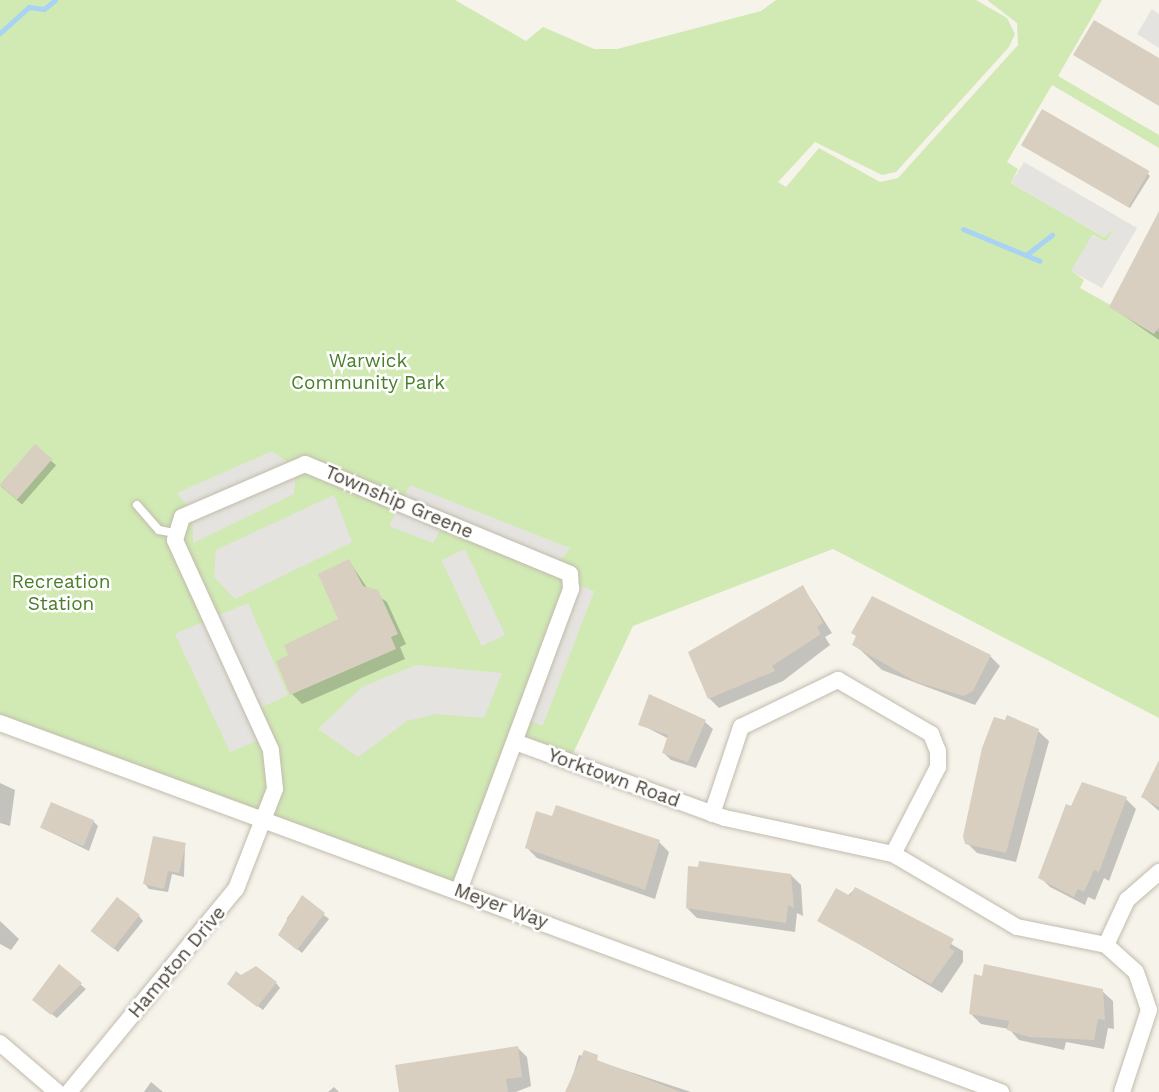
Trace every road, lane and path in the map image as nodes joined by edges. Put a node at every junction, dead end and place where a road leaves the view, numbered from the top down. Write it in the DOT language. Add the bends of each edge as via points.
graph roads {
  1 [pos="137,505"];
  2 [pos="175,533"];
  3 [pos="0,723"];
  4 [pos="515,742"];
  5 [pos="718,816"];
  6 [pos="261,818"];
  7 [pos="893,854"];
  8 [pos="1159,872"];
  9 [pos="459,890"];
  10 [pos="1106,945"];
  11 [pos="1153,999"];
  12 [pos="0,1043"];
  13 [pos="57,1092"];
  14 [pos="69,1092"];
  15 [pos="1001,1092"];
  16 [pos="1122,1092"];
  1 -- 2 [label="lane" via="159,530"];
  2 -- 4 [label="street, Township Greene" via="182,517 305,464 570,574 571,589"];
  2 -- 6 [label="street" via="277,768"];
  3 -- 6 [label="street, Meyer Way"];
  4 -- 5 [label="street, Yorktown Road"];
  4 -- 9 [label="street, Township Greene"];
  5 -- 7 [label="street, Yorktown Road"];
  5 -- 7 [label="street" via="741,727 838,680 931,734 938,751 937,767"];
  6 -- 9 [label="street, Meyer Way"];
  6 -- 14 [label="street, Hampton Drive" via="246,872 230,898"];
  7 -- 10 [label="street, Yorktown Road" via="1017,927"];
  8 -- 10 [label="street" via="1127,900"];
  9 -- 15 [label="street, Meyer Way"];
  10 -- 11 [label="street" via="1128,962"];
  11 -- 16 [label="street"];
  12 -- 13 [label="street"];
}
